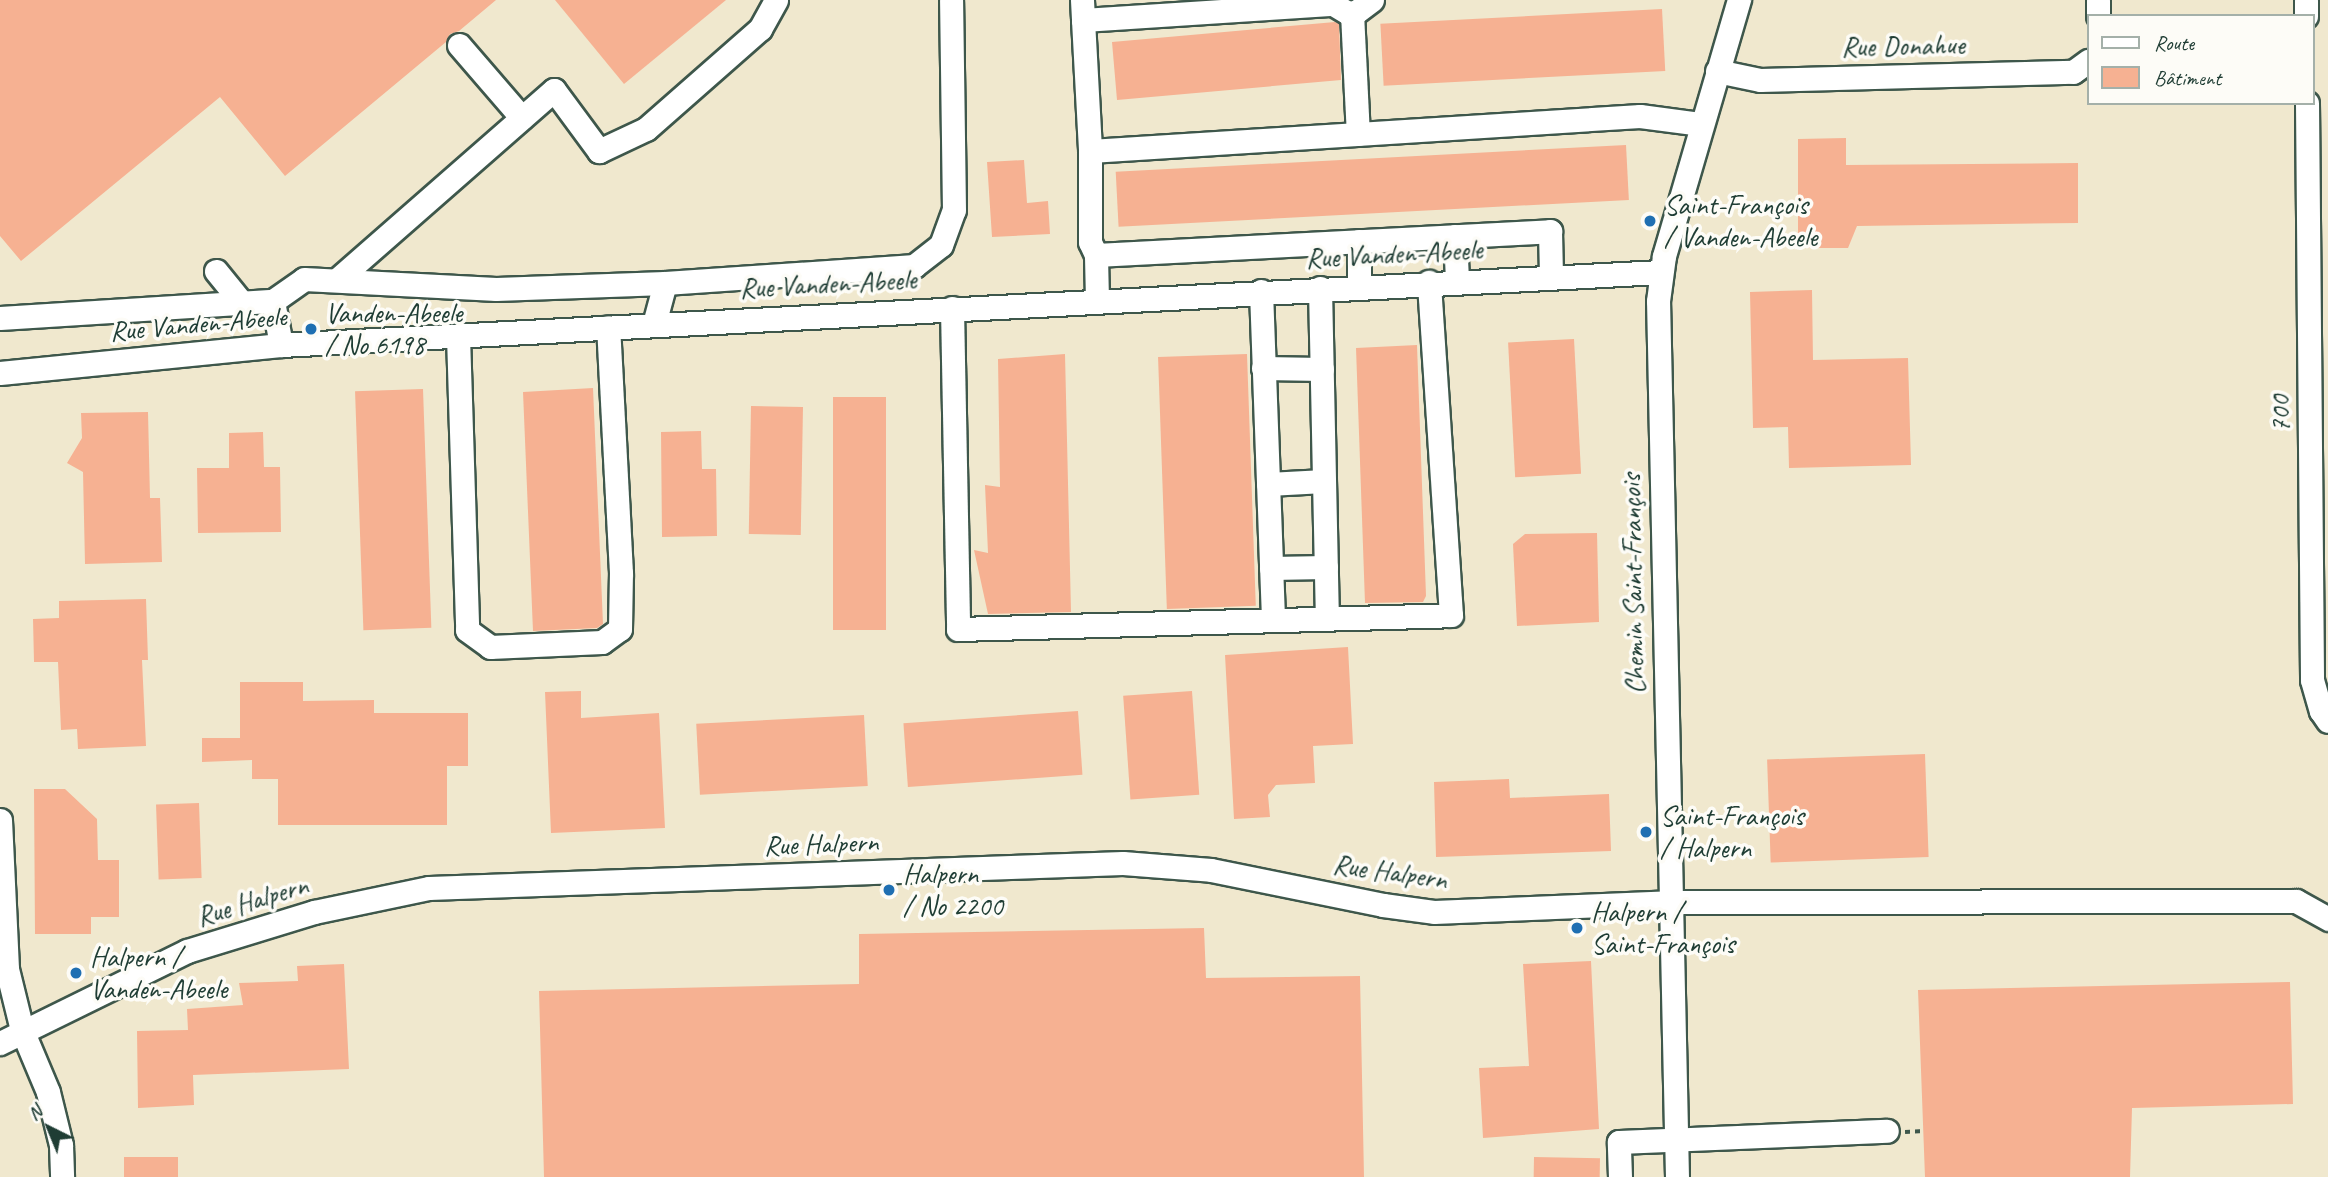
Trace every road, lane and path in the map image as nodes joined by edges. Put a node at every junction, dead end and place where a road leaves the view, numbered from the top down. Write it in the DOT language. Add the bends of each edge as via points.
graph roads {
  1 [pos="776,0"];
  2 [pos="951,0"];
  3 [pos="1372,0"];
  4 [pos="1739,0"];
  5 [pos="1082,10"];
  6 [pos="1352,12"];
  7 [pos="459,45"];
  8 [pos="2086,62"];
  9 [pos="1717,71"];
  10 [pos="2307,105"];
  11 [pos="522,118"];
  12 [pos="1701,124"];
  13 [pos="1358,134"];
  14 [pos="1090,151"];
  15 [pos="1455,236"];
  16 [pos="1359,241"];
  17 [pos="1096,255"];
  18 [pos="216,271"];
  19 [pos="1661,272"];
  20 [pos="1551,275"];
  21 [pos="338,279"];
  22 [pos="1457,280"];
  23 [pos="1429,282"];
  24 [pos="665,284"];
  25 [pos="1359,286"];
  26 [pos="1320,288"];
  27 [pos="1261,291"];
  28 [pos="273,300"];
  29 [pos="1097,300"];
  30 [pos="241,303"];
  31 [pos="952,307"];
  32 [pos="0,318"];
  33 [pos="654,324"];
  34 [pos="608,327"];
  35 [pos="458,336"];
  36 [pos="281,345"];
  37 [pos="1263,368"];
  38 [pos="1322,369"];
  39 [pos="0,373"];
  40 [pos="1324,481"];
  41 [pos="1268,484"];
  42 [pos="1326,567"];
  43 [pos="1270,568"];
  44 [pos="1327,618"];
  45 [pos="1273,620"];
  46 [pos="2328,721"];
  47 [pos="0,820"];
  48 [pos="1669,902"];
  49 [pos="2328,919"];
  50 [pos="22,1030"];
  51 [pos="0,1042"];
  52 [pos="1895,1131"];
  53 [pos="1924,1131"];
  54 [pos="1676,1139"];
  55 [pos="62,1177"];
  56 [pos="1620,1177"];
  57 [pos="1677,1177"];
  1 -- 11 [label="street" via="760,29 646,129 599,151 554,90"];
  2 -- 24 [label="street" via="954,210 941,246 914,266"];
  3 -- 6 [label="street"];
  4 -- 9 [label="street, Chemin Saint-François"];
  5 -- 6 [label="street" via="1333,4 1340,11"];
  5 -- 14 [label="street"];
  6 -- 13 [label="street"];
  7 -- 11 [label="street"];
  8 -- 9 [label="street, Rue Donahue" via="2073,72 1760,80"];
  9 -- 12 [label="street, Chemin Saint-François"];
  10 -- 46 [label="street, 700" via="2312,680"];
  11 -- 21 [label="street"];
  12 -- 13 [label="street" via="1640,116"];
  12 -- 19 [label="street, Chemin Saint-François"];
  13 -- 14 [label="street"];
  14 -- 17 [label="street" via="1090,242"];
  15 -- 16 [label="street"];
  15 -- 20 [label="street" via="1550,230"];
  15 -- 22 [label="street"];
  16 -- 17 [label="street"];
  16 -- 25 [label="street"];
  17 -- 29 [label="street"];
  18 -- 30 [label="street"];
  19 -- 20 [label="street, Rue Vanden-Abeele"];
  19 -- 48 [label="street, Chemin Saint-François" via="1657,336"];
  20 -- 22 [label="street, Rue Vanden-Abeele"];
  21 -- 24 [label="street" via="407,287 496,289"];
  21 -- 28 [label="street" via="304,279"];
  22 -- 23 [label="street, Rue Vanden-Abeele"];
  23 -- 25 [label="street, Rue Vanden-Abeele"];
  23 -- 44 [label="street" via="1451,615"];
  24 -- 33 [label="street"];
  25 -- 26 [label="street, Rue Vanden-Abeele"];
  26 -- 27 [label="street, Rue Vanden-Abeele"];
  26 -- 38 [label="street"];
  27 -- 29 [label="street, Rue Vanden-Abeele"];
  27 -- 37 [label="street"];
  28 -- 30 [label="street"];
  28 -- 36 [label="street"];
  29 -- 31 [label="street, Rue Vanden-Abeele"];
  30 -- 32 [label="street"];
  31 -- 33 [label="street, Rue Vanden-Abeele"];
  31 -- 45 [label="street" via="958,629"];
  33 -- 34 [label="street, Rue Vanden-Abeele"];
  34 -- 35 [label="street, Rue Vanden-Abeele"];
  34 -- 35 [label="street" via="620,629 602,642 490,647 467,630"];
  35 -- 36 [label="street, Rue Vanden-Abeele"];
  36 -- 39 [label="street, Rue Vanden-Abeele"];
  37 -- 38 [label="street"];
  37 -- 41 [label="street"];
  38 -- 40 [label="street"];
  40 -- 41 [label="street"];
  40 -- 42 [label="street"];
  41 -- 43 [label="street"];
  42 -- 43 [label="street"];
  42 -- 44 [label="street"];
  43 -- 45 [label="street"];
  44 -- 45 [label="street"];
  47 -- 50 [label="street" via="7,969"];
  48 -- 49 [label="street, Rue Halpern" via="2297,901"];
  48 -- 50 [label="street, Rue Halpern" via="1434,912 1211,870 1123,863 429,887 314,912 187,951"];
  48 -- 54 [label="street, Chemin Saint-François"];
  50 -- 51 [label="street, Rue Halpern"];
  50 -- 55 [label="street" via="48,1092 61,1145"];
  52 -- 53 [label="path"];
  52 -- 54 [label="street"];
  54 -- 56 [label="street" via="1619,1142"];
  54 -- 57 [label="street, Chemin Saint-François"];
}
